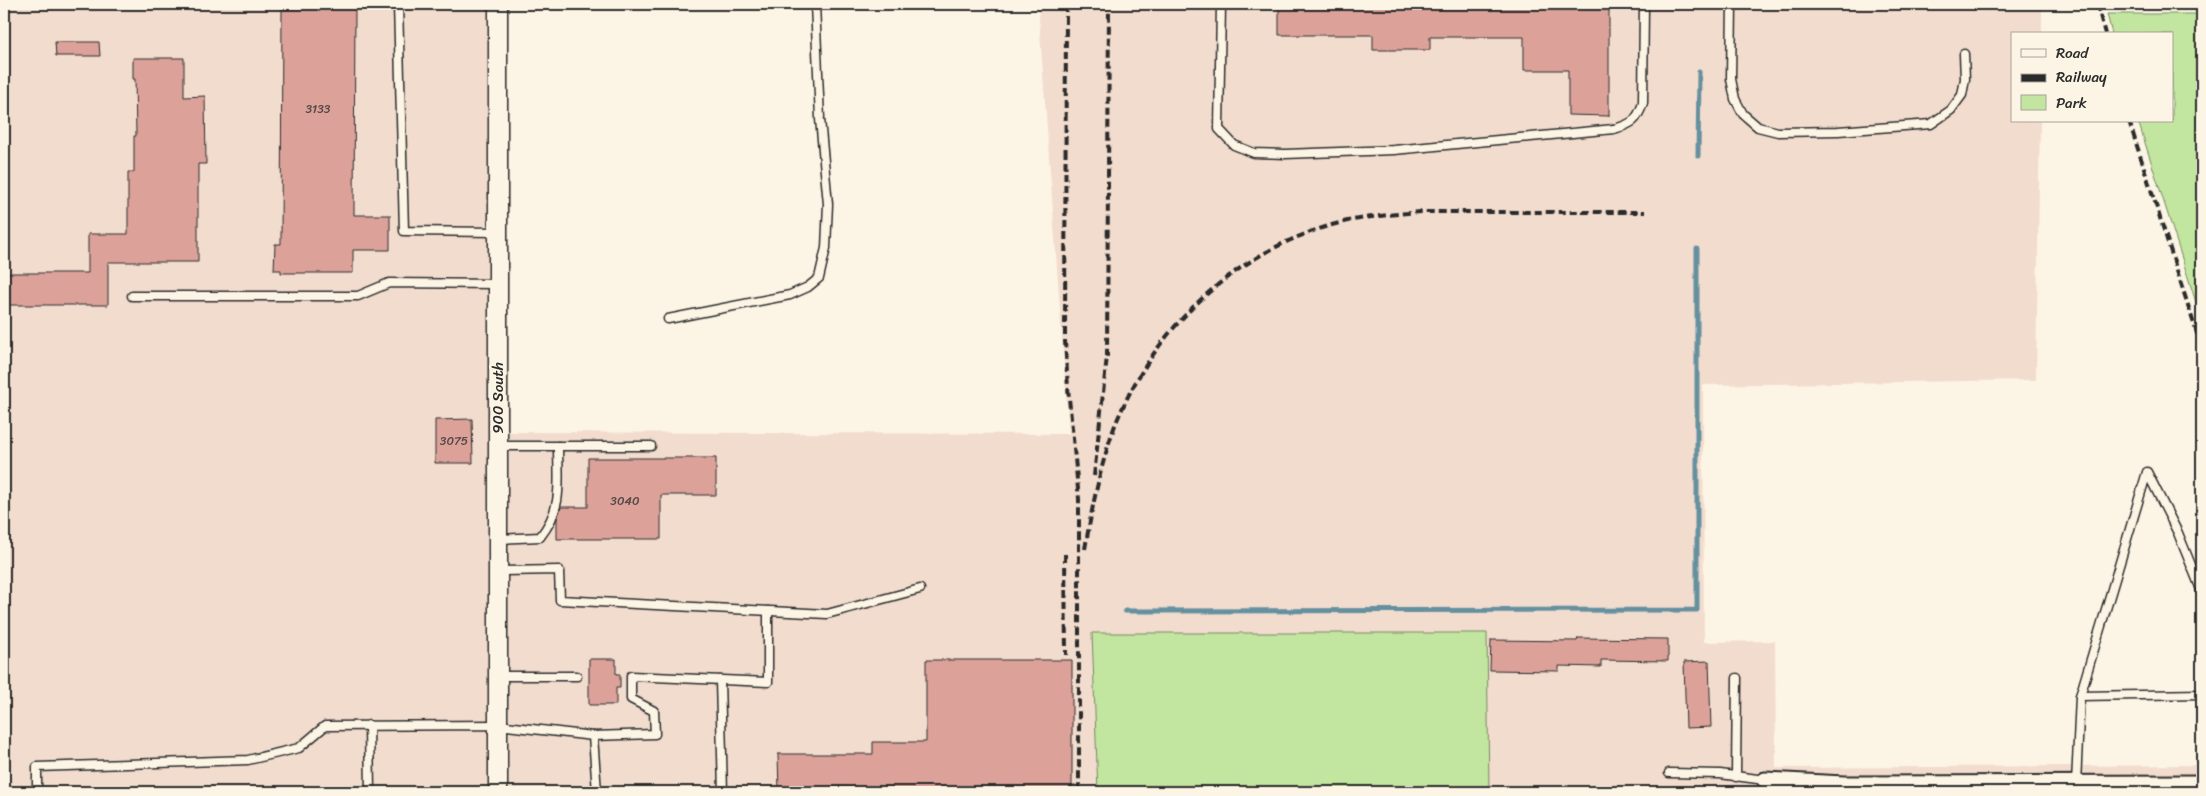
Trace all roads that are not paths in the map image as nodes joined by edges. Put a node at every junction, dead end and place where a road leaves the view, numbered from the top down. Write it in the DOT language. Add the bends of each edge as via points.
graph roads {
  1 [pos="398,4"];
  2 [pos="498,4"];
  3 [pos="815,4"];
  4 [pos="1221,4"];
  5 [pos="1644,4"];
  6 [pos="1732,4"];
  7 [pos="1964,54"];
  8 [pos="498,232"];
  9 [pos="498,284"];
  10 [pos="132,296"];
  11 [pos="668,319"];
  12 [pos="498,446"];
  13 [pos="558,446"];
  14 [pos="651,446"];
  15 [pos="498,539"];
  16 [pos="498,571"];
  17 [pos="920,589"];
  18 [pos="2202,592"];
  19 [pos="768,611"];
  20 [pos="498,676"];
  21 [pos="578,676"];
  22 [pos="1737,678"];
  23 [pos="720,680"];
  24 [pos="2202,694"];
  25 [pos="2080,696"];
  26 [pos="369,725"];
  27 [pos="498,725"];
  28 [pos="594,736"];
  29 [pos="1669,774"];
  30 [pos="1736,777"];
  31 [pos="1765,780"];
  32 [pos="2202,783"];
  33 [pos="2075,788"];
  34 [pos="37,792"];
  35 [pos="370,792"];
  36 [pos="498,792"];
  37 [pos="597,792"];
  38 [pos="723,792"];
  1 -- 8 [label="lane" via="404,231"];
  2 -- 8 [label="street, 900 South"];
  3 -- 11 [label="lane" via="828,204 826,248 819,278 790,295"];
  4 -- 5 [label="lane" via="1219,129 1234,144 1254,153 1285,154 1394,150 1614,129 1627,125 1638,118 1643,103"];
  6 -- 7 [label="lane" via="1731,79 1735,99 1743,114 1758,127 1778,132 1931,124 1951,110 1962,95"];
  8 -- 9 [label="street, 900 South"];
  9 -- 10 [label="lane" via="389,283 358,296"];
  9 -- 12 [label="street, 900 South"];
  12 -- 13 [label="lane"];
  12 -- 15 [label="street, 900 South"];
  13 -- 14 [label="lane"];
  13 -- 15 [label="lane" via="558,495 551,523 540,537"];
  15 -- 16 [label="street, 900 South"];
  16 -- 19 [label="lane" via="559,570 560,600"];
  16 -- 20 [label="street, 900 South"];
  17 -- 19 [label="lane" via="827,614"];
  18 -- 25 [label="lane" via="2178,533 2147,472"];
  19 -- 23 [label="lane" via="768,682"];
  20 -- 21 [label="lane"];
  20 -- 27 [label="street, 900 South"];
  22 -- 30 [label="lane"];
  23 -- 28 [label="lane" via="631,676 632,699 654,711 655,734"];
  23 -- 38 [label="lane"];
  24 -- 25 [label="lane"];
  25 -- 33 [label="lane"];
  26 -- 27 [label="lane"];
  26 -- 34 [label="lane" via="325,726 299,748 248,760 37,767"];
  26 -- 35 [label="lane"];
  27 -- 28 [label="lane"];
  27 -- 36 [label="street, 900 South"];
  28 -- 37 [label="lane"];
  29 -- 30 [label="lane"];
  30 -- 31 [label="lane"];
  31 -- 33 [label="street"];
  32 -- 33 [label="street"];
}
